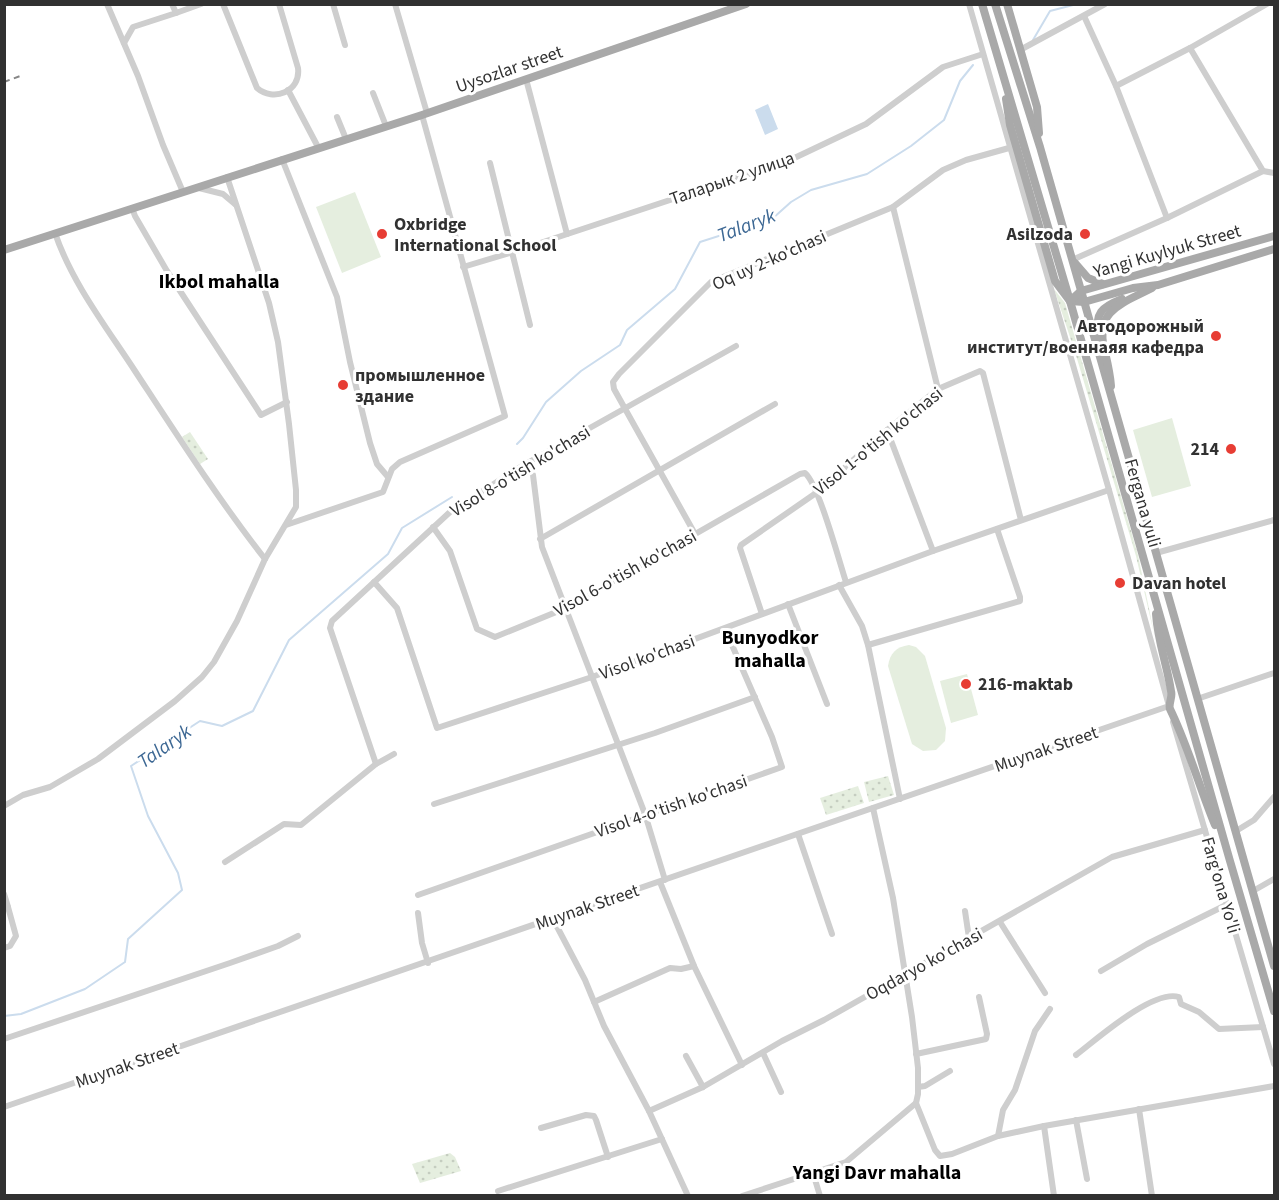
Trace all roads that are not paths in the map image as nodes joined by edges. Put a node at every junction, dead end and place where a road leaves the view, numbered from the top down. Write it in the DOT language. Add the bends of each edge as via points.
graph roads {
  1 [pos="108,4"];
  2 [pos="172,4"];
  3 [pos="201,4"];
  4 [pos="223,4"];
  5 [pos="279,4"];
  6 [pos="333,4"];
  7 [pos="395,4"];
  8 [pos="746,4"];
  9 [pos="969,4"];
  10 [pos="982,4"];
  11 [pos="995,4"];
  12 [pos="1007,4"];
  13 [pos="1105,4"];
  14 [pos="1267,4"];
  15 [pos="176,13"];
  16 [pos="1084,16"];
  17 [pos="124,43"];
  18 [pos="345,45"];
  19 [pos="1190,48"];
  20 [pos="1020,50"];
  21 [pos="983,54"];
  22 [pos="526,79"];
  23 [pos="1116,86"];
  24 [pos="288,90"];
  25 [pos="373,93"];
  26 [pos="424,114"];
  27 [pos="337,117"];
  28 [pos="386,126"];
  29 [pos="346,139"];
  30 [pos="318,147"];
  31 [pos="1040,147"];
  32 [pos="1009,148"];
  33 [pos="282,159"];
  34 [pos="489,163"];
  35 [pos="1263,171"];
  36 [pos="1275,173"];
  37 [pos="228,177"];
  38 [pos="193,188"];
  39 [pos="183,192"];
  40 [pos="237,206"];
  41 [pos="893,207"];
  42 [pos="132,208"];
  43 [pos="1167,218"];
  44 [pos="55,233"];
  45 [pos="567,234"];
  46 [pos="1275,236"];
  47 [pos="1275,249"];
  48 [pos="4,250"];
  49 [pos="513,252"];
  50 [pos="1072,260"];
  51 [pos="463,267"];
  52 [pos="1105,284"];
  53 [pos="1158,285"];
  54 [pos="1081,291"];
  55 [pos="1070,301"];
  56 [pos="1084,302"];
  57 [pos="530,325"];
  58 [pos="736,346"];
  59 [pos="938,389"];
  60 [pos="1111,397"];
  61 [pos="287,402"];
  62 [pos="776,404"];
  63 [pos="624,410"];
  64 [pos="887,430"];
  65 [pos="527,464"];
  66 [pos="659,471"];
  67 [pos="388,477"];
  68 [pos="1109,490"];
  69 [pos="816,493"];
  70 [pos="1021,520"];
  71 [pos="1275,520"];
  72 [pos="285,526"];
  73 [pos="432,527"];
  74 [pos="997,528"];
  75 [pos="695,534"];
  76 [pos="540,539"];
  77 [pos="933,551"];
  78 [pos="1156,553"];
  79 [pos="265,559"];
  80 [pos="374,582"];
  81 [pos="842,584"];
  82 [pos="1155,598"];
  83 [pos="788,604"];
  84 [pos="566,609"];
  85 [pos="762,614"];
  86 [pos="725,629"];
  87 [pos="868,645"];
  88 [pos="1275,673"];
  89 [pos="592,677"];
  90 [pos="755,697"];
  91 [pos="1197,699"];
  92 [pos="826,704"];
  93 [pos="1169,706"];
  94 [pos="619,744"];
  95 [pos="394,754"];
  96 [pos="376,764"];
  97 [pos="1275,797"];
  98 [pos="900,799"];
  99 [pos="434,804"];
  100 [pos="4,806"];
  101 [pos="873,808"];
  102 [pos="645,814"];
  103 [pos="1205,830"];
  104 [pos="1236,831"];
  105 [pos="798,834"];
  106 [pos="1230,861"];
  107 [pos="225,862"];
  108 [pos="1275,879"];
  109 [pos="663,881"];
  110 [pos="1253,891"];
  111 [pos="4,894"];
  112 [pos="418,895"];
  113 [pos="1226,905"];
  114 [pos="6,908"];
  115 [pos="965,911"];
  116 [pos="418,913"];
  117 [pos="553,919"];
  118 [pos="1000,922"];
  119 [pos="831,934"];
  120 [pos="298,936"];
  121 [pos="969,938"];
  122 [pos="4,948"];
  123 [pos="1273,956"];
  124 [pos="428,963"];
  125 [pos="694,966"];
  126 [pos="1275,966"];
  127 [pos="1101,971"];
  128 [pos="904,974"];
  129 [pos="1045,993"];
  130 [pos="979,997"];
  131 [pos="594,1002"];
  132 [pos="1050,1009"];
  133 [pos="1275,1011"];
  134 [pos="1263,1027"];
  135 [pos="4,1039"];
  136 [pos="763,1053"];
  137 [pos="916,1054"];
  138 [pos="1076,1055"];
  139 [pos="686,1056"];
  140 [pos="1275,1064"];
  141 [pos="742,1065"];
  142 [pos="950,1071"];
  143 [pos="1275,1086"];
  144 [pos="703,1087"];
  145 [pos="918,1087"];
  146 [pos="781,1092"];
  147 [pos="916,1103"];
  148 [pos="4,1107"];
  149 [pos="1139,1109"];
  150 [pos="649,1111"];
  151 [pos="1076,1120"];
  152 [pos="1044,1126"];
  153 [pos="541,1128"];
  154 [pos="998,1136"];
  155 [pos="662,1139"];
  156 [pos="608,1157"];
  157 [pos="813,1173"];
  158 [pos="1087,1179"];
  159 [pos="498,1191"];
  160 [pos="688,1196"];
  161 [pos="742,1196"];
  162 [pos="820,1196"];
  163 [pos="1054,1196"];
  164 [pos="1152,1196"];
  1 -- 17 [label="street"];
  2 -- 15 [label="street"];
  3 -- 15 [label="street"];
  4 -- 24 [label="street" via="257,88 268,94"];
  5 -- 24 [label="street" via="298,73 296,85"];
  6 -- 18 [label="street"];
  7 -- 26 [label="street"];
  8 -- 22 [label="main road, Uysozlar street"];
  9 -- 21 [label="street, Fergana yuli"];
  10 -- 55 [label="main road, Fergana yuli" via="1000,68 1010,125 1055,281"];
  11 -- 31 [label="main road, Fergana yuli"];
  12 -- 20 [label="main road"];
  13 -- 16 [label="street"];
  14 -- 19 [label="street"];
  15 -- 17 [label="street" via="133,27"];
  16 -- 20 [label="street"];
  16 -- 23 [label="street"];
  17 -- 39 [label="street"];
  19 -- 23 [label="street"];
  19 -- 35 [label="street"];
  20 -- 31 [label="main road" via="1038,107"];
  21 -- 32 [label="street, Fergana yuli"];
  21 -- 45 [label="street, Таларык 2 улица" via="943,67 866,124 788,160"];
  22 -- 26 [label="main road, Uysozlar street"];
  22 -- 45 [label="street"];
  23 -- 43 [label="street"];
  24 -- 30 [label="street"];
  25 -- 28 [label="street"];
  26 -- 28 [label="main road, Uysozlar street"];
  26 -- 51 [label="street"];
  27 -- 29 [label="street"];
  28 -- 29 [label="main road, Uysozlar street"];
  29 -- 30 [label="main road, Uysozlar street"];
  30 -- 33 [label="main road, Uysozlar street"];
  31 -- 50 [label="main road, Fergana yuli"];
  32 -- 41 [label="street, Oq uy 2-ko'chasi" via="943,170"];
  32 -- 68 [label="street, Fergana yuli"];
  33 -- 37 [label="main road, Uysozlar street"];
  33 -- 67 [label="street" via="337,297 370,443 377,464"];
  34 -- 49 [label="street"];
  35 -- 36 [label="street"];
  35 -- 43 [label="street"];
  37 -- 38 [label="main road, Uysozlar street"];
  37 -- 40 [label="street"];
  38 -- 39 [label="main road, Uysozlar street"];
  38 -- 40 [label="street" via="217,192"];
  39 -- 42 [label="main road, Uysozlar street"];
  40 -- 61 [label="street" via="274,325"];
  41 -- 59 [label="street"];
  41 -- 63 [label="street, Oq uy 2-ko'chasi" via="711,282 613,382"];
  42 -- 44 [label="main road, Uysozlar street"];
  42 -- 61 [label="street" via="167,271 261,415"];
  43 -- 50 [label="street"];
  44 -- 48 [label="main road, Uysozlar street"];
  44 -- 79 [label="street" via="78,282 221,500"];
  45 -- 49 [label="street, Таларык 2 улица"];
  46 -- 52 [label="main road, Yangi Kuylyuk Street"];
  47 -- 53 [label="main road, Yangi Kuylyuk Street"];
  49 -- 51 [label="street, Таларык 2 улица"];
  49 -- 57 [label="street"];
  50 -- 52 [label="main road" via="1088,278"];
  50 -- 54 [label="main road, Fergana yuli"];
  51 -- 67 [label="street" via="505,416 400,462"];
  52 -- 54 [label="main road, Yangi Kuylyuk Street"];
  53 -- 56 [label="main road, Yangi Kuylyuk Street"];
  53 -- 60 [label="main road" via="1108,304 1098,317"];
  54 -- 55 [label="main road, Yangi Kuylyuk Street"];
  54 -- 56 [label="main road, Fergana yuli"];
  55 -- 56 [label="main road"];
  55 -- 82 [label="main road, Fergana yuli"];
  56 -- 60 [label="main road, Fergana yuli"];
  58 -- 63 [label="street, Visol 8-o'tish ko'chasi"];
  59 -- 64 [label="street, Visol 1-o'tish ko'chasi"];
  59 -- 70 [label="street, Visol 1-o'tish ko'chasi" via="983,373"];
  60 -- 78 [label="main road, Fergana yuli"];
  61 -- 72 [label="street" via="297,496"];
  62 -- 66 [label="street"];
  63 -- 65 [label="street, Visol 8-o'tish ko'chasi"];
  63 -- 66 [label="street, Oq uy 2-ko'chasi"];
  64 -- 69 [label="street, Visol 1-o'tish ko'chasi"];
  64 -- 77 [label="street"];
  65 -- 73 [label="street, Visol 8-o'tish ko'chasi"];
  65 -- 76 [label="street" via="533,475"];
  66 -- 75 [label="street, Oq uy 2-ko'chasi"];
  66 -- 76 [label="street"];
  67 -- 72 [label="street" via="383,492"];
  68 -- 70 [label="street, Visol ko'chasi"];
  68 -- 93 [label="street, Fergana yuli"];
  69 -- 75 [label="street, Visol 6-o'tish ko'chasi" via="805,473 800,474"];
  69 -- 81 [label="street"];
  69 -- 85 [label="street, Visol 1-o'tish ko'chasi" via="740,547"];
  70 -- 74 [label="street, Visol ko'chasi"];
  71 -- 78 [label="street"];
  72 -- 79 [label="street"];
  73 -- 80 [label="street, Visol 8-o'tish ko'chasi"];
  73 -- 84 [label="street, Visol 6-o'tish ko'chasi" via="450,551 479,631 495,637"];
  74 -- 77 [label="street, Visol ko'chasi"];
  74 -- 87 [label="street" via="1020,601"];
  75 -- 84 [label="street, Visol 6-o'tish ko'chasi"];
  76 -- 84 [label="street"];
  77 -- 81 [label="street, Visol ko'chasi"];
  78 -- 91 [label="main road, Fergana yuli"];
  79 -- 100 [label="street" via="232,632 194,686 98,759 50,787"];
  80 -- 89 [label="street, Visol ko'chasi" via="397,608 437,728"];
  80 -- 96 [label="street, Visol 8-o'tish ko'chasi" via="332,621 330,628"];
  81 -- 83 [label="street, Visol ko'chasi"];
  81 -- 87 [label="street"];
  82 -- 93 [label="main road" via="1157,637 1172,692"];
  82 -- 106 [label="main road, Fergana yuli"];
  83 -- 85 [label="street, Visol ko'chasi"];
  83 -- 92 [label="street"];
  84 -- 89 [label="street"];
  85 -- 86 [label="street, Visol ko'chasi"];
  86 -- 89 [label="street, Visol ko'chasi"];
  86 -- 90 [label="street, Visol 4-o'tish ko'chasi"];
  87 -- 98 [label="street"];
  88 -- 91 [label="street"];
  89 -- 94 [label="street"];
  90 -- 94 [label="street"];
  90 -- 102 [label="street, Visol 4-o'tish ko'chasi" via="782,767"];
  91 -- 104 [label="main road, Fergana yuli"];
  93 -- 98 [label="street, Muynak Street"];
  93 -- 103 [label="street, Farg'ona Yo'li"];
  93 -- 106 [label="main road"];
  94 -- 99 [label="street"];
  94 -- 102 [label="street"];
  95 -- 96 [label="street"];
  96 -- 107 [label="street" via="302,825 284,824"];
  97 -- 104 [label="street" via="1254,820"];
  98 -- 101 [label="street, Muynak Street"];
  101 -- 105 [label="street, Muynak Street"];
  101 -- 128 [label="street" via="893,898"];
  102 -- 109 [label="street"];
  102 -- 112 [label="street, Visol 4-o'tish ko'chasi"];
  103 -- 113 [label="street, Farg'ona Yo'li"];
  103 -- 118 [label="street, Oqdaryo ko'chasi" via="1112,857"];
  104 -- 110 [label="main road, Fergana yuli"];
  105 -- 109 [label="street, Muynak Street"];
  105 -- 119 [label="street"];
  106 -- 133 [label="main road, Fergana yuli"];
  108 -- 110 [label="street"];
  109 -- 117 [label="street, Muynak Street"];
  109 -- 125 [label="street"];
  110 -- 123 [label="main road, Fergana yuli"];
  111 -- 114 [label="street"];
  113 -- 127 [label="street"];
  113 -- 134 [label="street, Farg'ona Yo'li"];
  114 -- 122 [label="street" via="16,936"];
  115 -- 121 [label="street"];
  116 -- 124 [label="street"];
  117 -- 124 [label="street, Muynak Street"];
  117 -- 131 [label="street"];
  118 -- 121 [label="street, Oqdaryo ko'chasi"];
  118 -- 129 [label="street"];
  120 -- 135 [label="street" via="240,960"];
  121 -- 128 [label="street, Oqdaryo ko'chasi"];
  123 -- 126 [label="main road, Fergana yuli"];
  124 -- 148 [label="street, Muynak Street"];
  125 -- 131 [label="street" via="670,968"];
  125 -- 141 [label="street"];
  128 -- 136 [label="street, Oqdaryo ko'chasi"];
  128 -- 137 [label="street"];
  130 -- 137 [label="street" via="986,1039"];
  131 -- 150 [label="street"];
  132 -- 154 [label="street" via="1035,1031 1015,1090 1003,1110"];
  134 -- 138 [label="street" via="1219,1029 1175,996 1153,1001 1131,1013"];
  134 -- 140 [label="street, Farg'ona Yo'li"];
  136 -- 141 [label="street, Oqdaryo ko'chasi"];
  136 -- 146 [label="street"];
  137 -- 145 [label="street"];
  139 -- 144 [label="street"];
  141 -- 144 [label="street, Oqdaryo ko'chasi"];
  142 -- 145 [label="street"];
  143 -- 149 [label="street"];
  144 -- 150 [label="street, Oqdaryo ko'chasi"];
  145 -- 147 [label="street"];
  147 -- 154 [label="street" via="940,1156"];
  147 -- 157 [label="street" via="846,1162"];
  149 -- 151 [label="street"];
  149 -- 164 [label="street"];
  150 -- 155 [label="street"];
  151 -- 152 [label="street"];
  151 -- 158 [label="street"];
  152 -- 154 [label="street"];
  152 -- 163 [label="street"];
  153 -- 156 [label="street" via="590,1115 596,1119"];
  155 -- 156 [label="street"];
  155 -- 160 [label="street"];
  156 -- 159 [label="street"];
  157 -- 161 [label="street"];
  157 -- 162 [label="street"];
}
